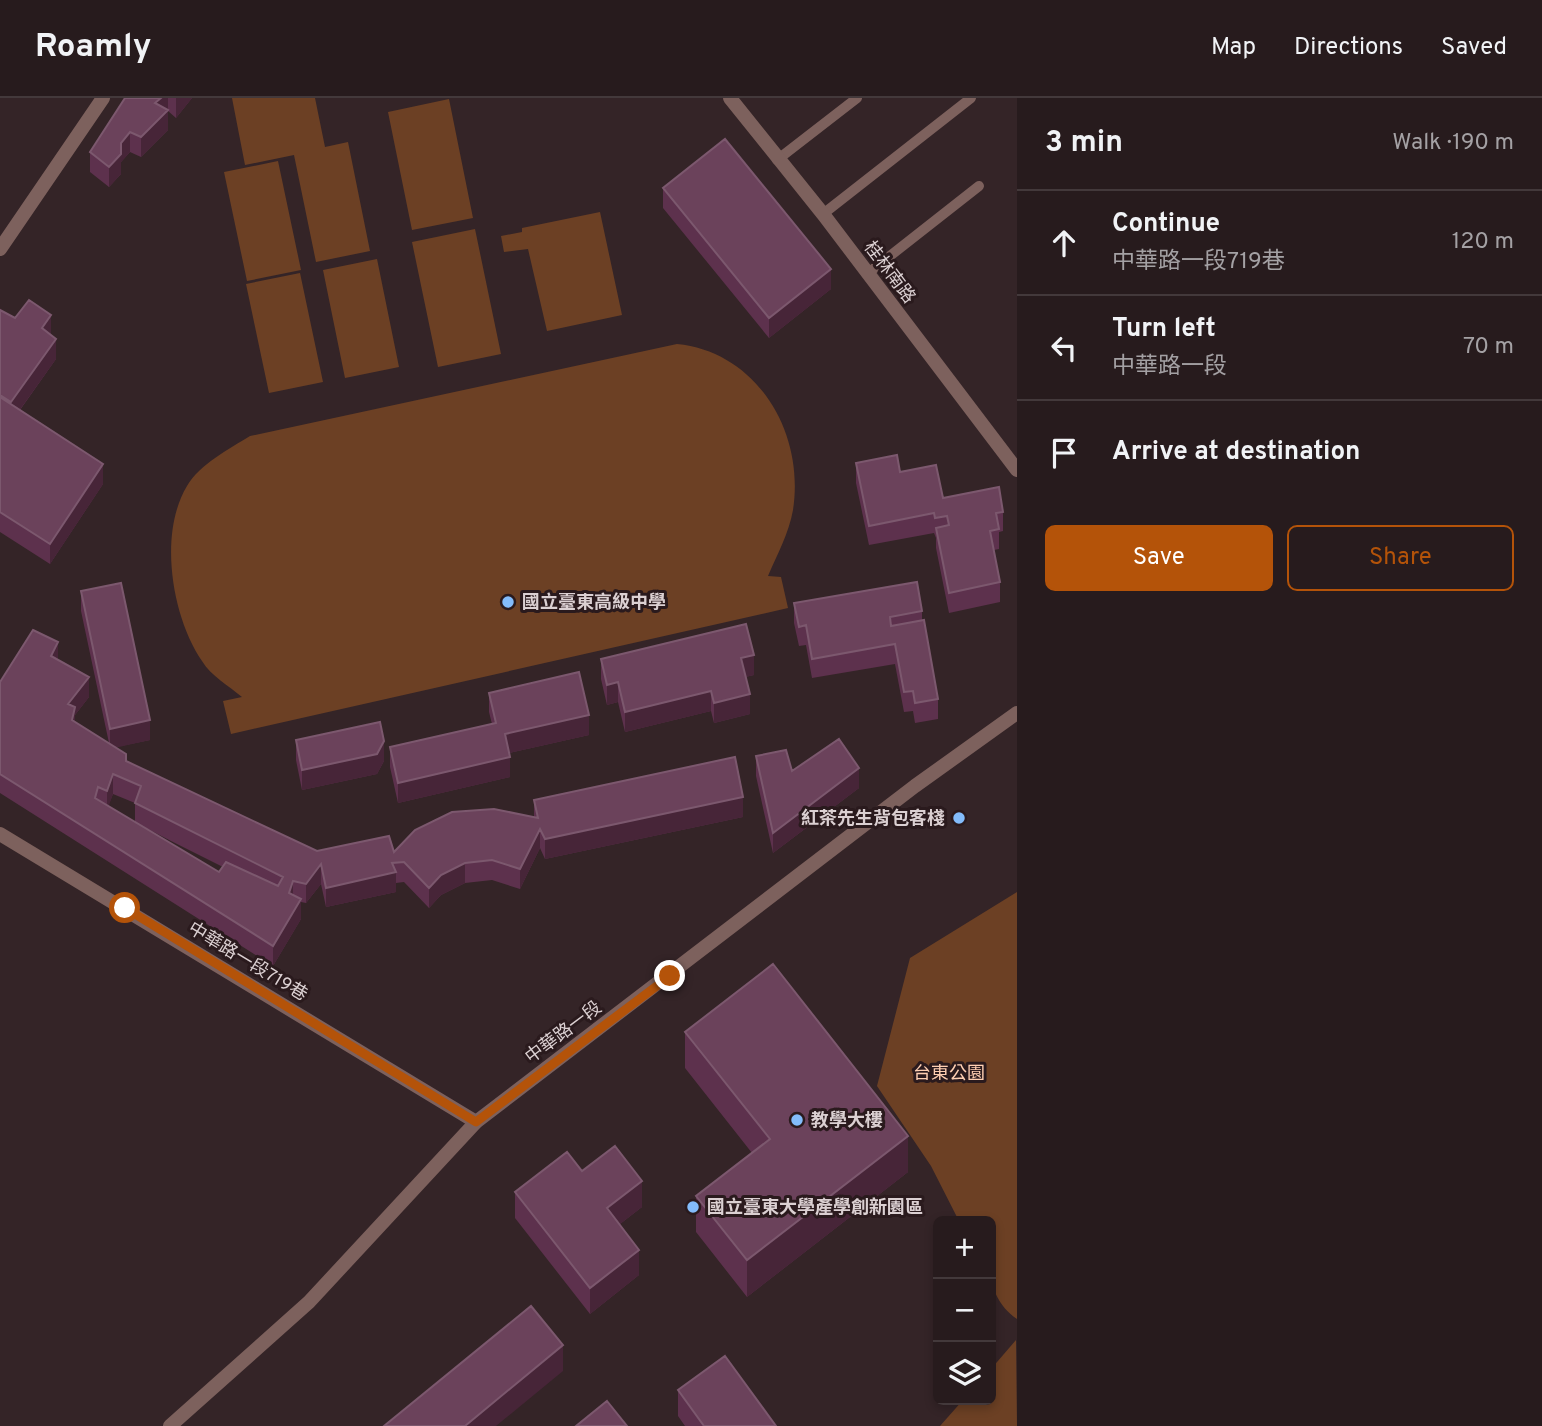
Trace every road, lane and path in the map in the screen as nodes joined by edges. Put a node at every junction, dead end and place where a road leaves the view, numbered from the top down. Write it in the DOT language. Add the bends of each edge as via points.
graph roads {
  1 [pos="103,98"];
  2 [pos="730,98"];
  3 [pos="858,98"];
  4 [pos="971,98"];
  5 [pos="777,160"];
  6 [pos="979,186"];
  7 [pos="823,214"];
  8 [pos="0,249"];
  9 [pos="867,274"];
  10 [pos="1017,470"];
  11 [pos="1017,713"];
  12 [pos="0,834"];
  13 [pos="476,1122"];
  14 [pos="170,1426"];
  1 -- 8 [label="street"];
  2 -- 5 [label="street, 桂林南路"];
  3 -- 5 [label="lane"];
  4 -- 7 [label="lane"];
  5 -- 7 [label="street, 桂林南路"];
  6 -- 9 [label="lane"];
  7 -- 9 [label="street, 桂林南路"];
  9 -- 10 [label="street, 桂林南路"];
  11 -- 13 [label="street, 中華路一段"];
  12 -- 13 [label="street, 中華路一段719巷"];
  13 -- 14 [label="street, 中華路一段" via="309,1302"];
}
